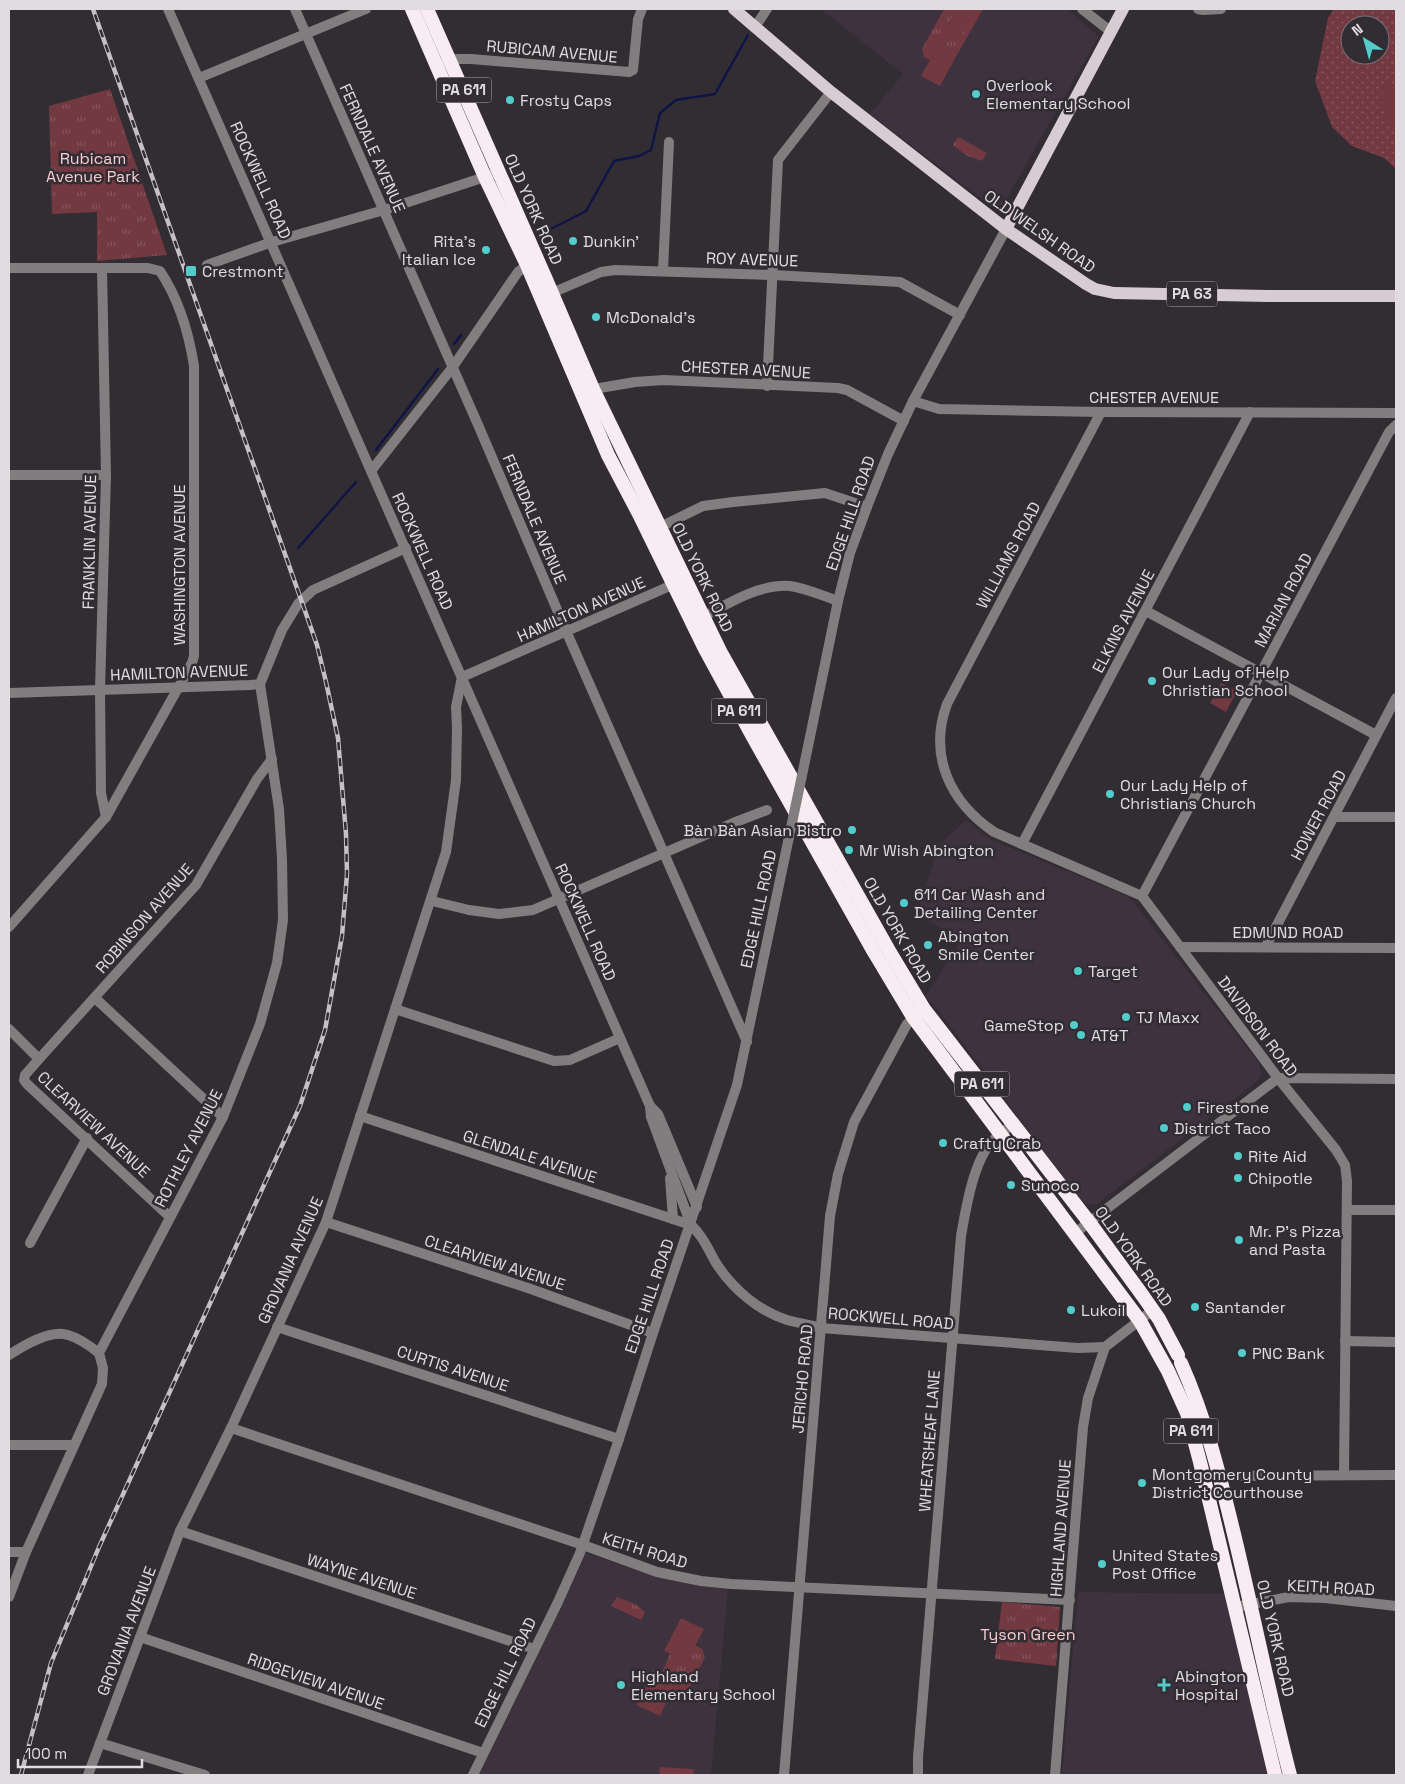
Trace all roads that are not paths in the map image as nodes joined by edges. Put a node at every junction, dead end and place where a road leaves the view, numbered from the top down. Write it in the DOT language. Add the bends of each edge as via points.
graph roads {
  1 [pos="168,9"];
  2 [pos="295,9"];
  3 [pos="366,9"];
  4 [pos="412,9"];
  5 [pos="427,9"];
  6 [pos="642,9"];
  7 [pos="734,9"];
  8 [pos="767,9"];
  9 [pos="1082,9"];
  10 [pos="1123,9"];
  11 [pos="1198,9"];
  12 [pos="1221,9"];
  13 [pos="755,27"];
  14 [pos="1110,31"];
  15 [pos="306,35"];
  16 [pos="451,61"];
  17 [pos="437,66"];
  18 [pos="199,78"];
  19 [pos="831,92"];
  20 [pos="669,142"];
  21 [pos="492,175"];
  22 [pos="384,210"];
  23 [pos="1006,229"];
  24 [pos="272,242"];
  25 [pos="207,265"];
  26 [pos="527,265"];
  27 [pos="9,268"];
  28 [pos="102,268"];
  29 [pos="663,271"];
  30 [pos="772,275"];
  31 [pos="546,295"];
  32 [pos="1396,296"];
  33 [pos="960,315"];
  34 [pos="452,368"];
  35 [pos="767,386"];
  36 [pos="586,390"];
  37 [pos="914,401"];
  38 [pos="1101,412"];
  39 [pos="1250,412"];
  40 [pos="1396,413"];
  41 [pos="904,421"];
  42 [pos="1396,424"];
  43 [pos="371,471"];
  44 [pos="9,475"];
  45 [pos="106,475"];
  46 [pos="867,507"];
  47 [pos="654,530"];
  48 [pos="406,548"];
  49 [pos="678,583"];
  50 [pos="838,601"];
  51 [pos="1146,611"];
  52 [pos="703,617"];
  53 [pos="567,633"];
  54 [pos="1261,674"];
  55 [pos="462,678"];
  56 [pos="260,684"];
  57 [pos="178,687"];
  58 [pos="100,690"];
  59 [pos="9,693"];
  60 [pos="1396,698"];
  61 [pos="944,714"];
  62 [pos="1376,735"];
  63 [pos="272,759"];
  64 [pos="767,810"];
  65 [pos="106,817"];
  66 [pos="1334,817"];
  67 [pos="1396,817"];
  68 [pos="1022,844"];
  69 [pos="665,853"];
  70 [pos="1142,896"];
  71 [pos="559,899"];
  72 [pos="432,901"];
  73 [pos="9,927"];
  74 [pos="1266,946"];
  75 [pos="1180,947"];
  76 [pos="1396,948"];
  77 [pos="95,998"];
  78 [pos="396,1009"];
  79 [pos="919,1013"];
  80 [pos="9,1029"];
  81 [pos="620,1038"];
  82 [pos="747,1042"];
  83 [pos="39,1060"];
  84 [pos="1278,1078"];
  85 [pos="1396,1079"];
  86 [pos="650,1106"];
  87 [pos="360,1116"];
  88 [pos="223,1117"];
  89 [pos="1013,1124"];
  90 [pos="1000,1134"];
  91 [pos="87,1138"];
  92 [pos="670,1166"];
  93 [pos="697,1207"];
  94 [pos="1347,1210"];
  95 [pos="1396,1210"];
  96 [pos="170,1216"];
  97 [pos="673,1219"];
  98 [pos="326,1222"];
  99 [pos="1089,1222"];
  100 [pos="690,1225"];
  101 [pos="1076,1233"];
  102 [pos="30,1243"];
  103 [pos="1153,1310"];
  104 [pos="1140,1321"];
  105 [pos="277,1327"];
  106 [pos="821,1328"];
  107 [pos="653,1333"];
  108 [pos="952,1338"];
  109 [pos="1345,1341"];
  110 [pos="1396,1342"];
  111 [pos="1105,1348"];
  112 [pos="99,1352"];
  113 [pos="9,1355"];
  114 [pos="231,1428"];
  115 [pos="619,1439"];
  116 [pos="9,1445"];
  117 [pos="74,1445"];
  118 [pos="1344,1474"];
  119 [pos="1396,1475"];
  120 [pos="1220,1476"];
  121 [pos="180,1531"];
  122 [pos="583,1545"];
  123 [pos="9,1552"];
  124 [pos="26,1552"];
  125 [pos="800,1586"];
  126 [pos="932,1593"];
  127 [pos="9,1597"];
  128 [pos="1070,1600"];
  129 [pos="1251,1604"];
  130 [pos="1396,1606"];
  131 [pos="1236,1607"];
  132 [pos="140,1637"];
  133 [pos="534,1649"];
  134 [pos="100,1743"];
  135 [pos="484,1753"];
  136 [pos="88,1775"];
  137 [pos="205,1775"];
  138 [pos="473,1775"];
  139 [pos="784,1775"];
  140 [pos="918,1775"];
  141 [pos="1055,1775"];
  142 [pos="1275,1775"];
  143 [pos="1290,1775"];
  1 -- 18 [label="street, ROCKWELL ROAD"];
  2 -- 15 [label="street, FERNDALE AVENUE"];
  3 -- 15 [label="street"];
  4 -- 17 [label="highway, OLD YORK ROAD / PA 611"];
  5 -- 16 [label="highway, OLD YORK ROAD / PA 611"];
  6 -- 16 [label="street, RUBICAM AVENUE" via="633,70 629,72 471,59"];
  7 -- 13 [label="main road, OLD WELSH ROAD"];
  8 -- 13 [label="street"];
  9 -- 14 [label="street"];
  10 -- 14 [label="main road, EDGE HILL ROAD"];
  11 -- 12 [label="street"];
  13 -- 19 [label="main road, OLD WELSH ROAD"];
  14 -- 23 [label="main road, EDGE HILL ROAD"];
  15 -- 18 [label="street"];
  15 -- 22 [label="street, FERNDALE AVENUE"];
  16 -- 17 [label="street, RUBICAM AVENUE"];
  16 -- 21 [label="highway, OLD YORK ROAD / PA 611"];
  17 -- 21 [label="highway, OLD YORK ROAD / PA 611"];
  18 -- 24 [label="street, ROCKWELL ROAD"];
  19 -- 23 [label="main road, OLD WELSH ROAD"];
  19 -- 30 [label="street" via="778,160"];
  20 -- 29 [label="street"];
  21 -- 22 [label="street"];
  21 -- 26 [label="highway, OLD YORK ROAD / PA 611"];
  21 -- 31 [label="highway, OLD YORK ROAD / PA 611"];
  22 -- 24 [label="street"];
  22 -- 34 [label="street, FERNDALE AVENUE"];
  23 -- 32 [label="main road, OLD WELSH ROAD / PA 63" via="1086,284 1104,291"];
  23 -- 33 [label="street, EDGE HILL ROAD"];
  24 -- 25 [label="street"];
  24 -- 43 [label="street, ROCKWELL ROAD"];
  26 -- 31 [label="highway, OLD YORK ROAD / PA 611"];
  26 -- 34 [label="street" via="518,272"];
  27 -- 28 [label="street"];
  28 -- 45 [label="street, FRANKLIN AVENUE"];
  28 -- 57 [label="street, WASHINGTON AVENUE" via="160,271 170,286 191,346 194,366 194,656"];
  29 -- 30 [label="street, ROY AVENUE"];
  29 -- 31 [label="street, ROY AVENUE" via="609,270"];
  30 -- 33 [label="street, ROY AVENUE" via="900,282"];
  30 -- 35 [label="street"];
  31 -- 36 [label="highway, OLD YORK ROAD / PA 611"];
  33 -- 37 [label="street, EDGE HILL ROAD"];
  34 -- 43 [label="street"];
  34 -- 53 [label="street, FERNDALE AVENUE"];
  35 -- 36 [label="street, CHESTER AVENUE" via="664,380"];
  35 -- 41 [label="street, CHESTER AVENUE" via="847,390"];
  36 -- 47 [label="highway, OLD YORK ROAD / PA 611"];
  37 -- 38 [label="street, CHESTER AVENUE" via="939,409"];
  37 -- 41 [label="street, EDGE HILL ROAD"];
  38 -- 39 [label="street, CHESTER AVENUE"];
  38 -- 61 [label="street, WILLIAMS ROAD" via="951,695"];
  39 -- 40 [label="street, CHESTER AVENUE"];
  39 -- 51 [label="street, ELKINS AVENUE"];
  41 -- 46 [label="street, EDGE HILL ROAD"];
  42 -- 54 [label="street, MARIAN ROAD"];
  43 -- 48 [label="street, ROCKWELL ROAD"];
  44 -- 45 [label="street"];
  45 -- 58 [label="street, FRANKLIN AVENUE"];
  46 -- 47 [label="street" via="825,493 768,498 703,506"];
  46 -- 50 [label="street, EDGE HILL ROAD"];
  47 -- 49 [label="highway, OLD YORK ROAD / PA 611"];
  48 -- 55 [label="street, ROCKWELL ROAD"];
  48 -- 56 [label="street, HAMILTON AVENUE" via="313,590 298,604 282,630"];
  49 -- 52 [label="highway, OLD YORK ROAD / PA 611"];
  49 -- 53 [label="street, HAMILTON AVENUE"];
  49 -- 79 [label="highway, OLD YORK ROAD / PA 611" via="705,649 749,730 874,952"];
  50 -- 52 [label="street" via="790,586 771,588 744,596"];
  50 -- 82 [label="street, EDGE HILL ROAD, bridge"];
  51 -- 54 [label="street"];
  51 -- 68 [label="street, ELKINS AVENUE"];
  52 -- 79 [label="highway, OLD YORK ROAD / PA 611" via="888,949"];
  53 -- 55 [label="street, HAMILTON AVENUE"];
  53 -- 69 [label="street, FERNDALE AVENUE"];
  54 -- 62 [label="street"];
  54 -- 70 [label="street, MARIAN ROAD"];
  55 -- 71 [label="street, ROCKWELL ROAD"];
  55 -- 72 [label="street, GROVANIA AVENUE" via="456,707 456,780 451,824"];
  56 -- 57 [label="street, HAMILTON AVENUE"];
  56 -- 63 [label="street, ROTHLEY AVENUE"];
  57 -- 58 [label="street, HAMILTON AVENUE"];
  57 -- 65 [label="street, WASHINGTON AVENUE"];
  58 -- 59 [label="street, HAMILTON AVENUE"];
  58 -- 65 [label="street, FRANKLIN AVENUE" via="101,793"];
  60 -- 62 [label="street, HOWER ROAD"];
  61 -- 68 [label="street, DAVIDSON ROAD" via="942,762 957,797 981,823"];
  62 -- 66 [label="street, HOWER ROAD"];
  63 -- 77 [label="street, ROBINSON AVENUE" via="257,778 196,885"];
  63 -- 88 [label="street, ROTHLEY AVENUE" via="279,809 283,920 277,963 260,1024"];
  64 -- 69 [label="street"];
  65 -- 73 [label="street, WASHINGTON AVENUE"];
  66 -- 67 [label="street"];
  66 -- 74 [label="street, HOWER ROAD"];
  68 -- 70 [label="street, DAVIDSON ROAD"];
  69 -- 71 [label="street"];
  69 -- 82 [label="street, FERNDALE AVENUE"];
  70 -- 75 [label="street, DAVIDSON ROAD"];
  71 -- 72 [label="street" via="533,910 500,914"];
  71 -- 81 [label="street, ROCKWELL ROAD"];
  72 -- 78 [label="street, GROVANIA AVENUE"];
  74 -- 75 [label="street, EDMUND ROAD"];
  74 -- 76 [label="street, EDMUND ROAD"];
  75 -- 84 [label="street, DAVIDSON ROAD"];
  77 -- 83 [label="street, ROBINSON AVENUE"];
  77 -- 88 [label="street"];
  78 -- 81 [label="street" via="554,1061 570,1060"];
  78 -- 87 [label="street, GROVANIA AVENUE"];
  79 -- 89 [label="highway, OLD YORK ROAD / PA 611"];
  79 -- 90 [label="highway, OLD YORK ROAD / PA 611"];
  79 -- 106 [label="street, JERICHO ROAD" via="907,1024 854,1122 838,1174 830,1216"];
  80 -- 83 [label="street, CLEARVIEW AVENUE"];
  81 -- 86 [label="street, ROCKWELL ROAD"];
  82 -- 93 [label="street, EDGE HILL ROAD" via="737,1084"];
  83 -- 91 [label="street, CLEARVIEW AVENUE" via="24,1080"];
  84 -- 85 [label="street"];
  84 -- 94 [label="street, DAVIDSON ROAD" via="1345,1165"];
  84 -- 99 [label="street"];
  86 -- 92 [label="street, ROCKWELL ROAD" via="651,1118"];
  86 -- 93 [label="street, ROCKWELL ROAD" via="658,1114"];
  87 -- 97 [label="street, GLENDALE AVENUE"];
  87 -- 98 [label="street, GROVANIA AVENUE"];
  88 -- 96 [label="street, ROTHLEY AVENUE"];
  89 -- 90 [label="street, WHEATSHEAF LANE"];
  89 -- 99 [label="highway, OLD YORK ROAD / PA 611"];
  90 -- 101 [label="highway, OLD YORK ROAD / PA 611"];
  90 -- 108 [label="street, WHEATSHEAF LANE" via="986,1150 969,1194 961,1236"];
  91 -- 96 [label="street, CLEARVIEW AVENUE"];
  91 -- 102 [label="street"];
  92 -- 97 [label="street, ROCKWELL ROAD"];
  92 -- 100 [label="street, ROCKWELL ROAD"];
  93 -- 100 [label="street, EDGE HILL ROAD"];
  94 -- 95 [label="street"];
  94 -- 109 [label="street, DAVIDSON ROAD"];
  96 -- 112 [label="street, ROTHLEY AVENUE"];
  97 -- 100 [label="street, GLENDALE AVENUE"];
  98 -- 105 [label="street, GROVANIA AVENUE"];
  98 -- 107 [label="street, CLEARVIEW AVENUE"];
  99 -- 101 [label="street"];
  99 -- 103 [label="highway, OLD YORK ROAD / PA 611"];
  100 -- 106 [label="street, ROCKWELL ROAD" via="698,1231 717,1264 743,1295 786,1320"];
  100 -- 107 [label="street, EDGE HILL ROAD"];
  101 -- 104 [label="highway, OLD YORK ROAD / PA 611"];
  103 -- 104 [label="street"];
  103 -- 120 [label="highway, OLD YORK ROAD / PA 611" via="1179,1359 1208,1431"];
  104 -- 111 [label="street"];
  104 -- 131 [label="highway, OLD YORK ROAD / PA 611" via="1187,1413"];
  105 -- 114 [label="street, GROVANIA AVENUE"];
  105 -- 115 [label="street, CURTIS AVENUE"];
  106 -- 108 [label="street, ROCKWELL ROAD"];
  106 -- 125 [label="street, JERICHO ROAD"];
  107 -- 115 [label="street, EDGE HILL ROAD"];
  108 -- 111 [label="street, ROCKWELL ROAD"];
  108 -- 126 [label="street, WHEATSHEAF LANE"];
  109 -- 110 [label="street"];
  109 -- 118 [label="street, DAVIDSON ROAD"];
  111 -- 128 [label="street, HIGHLAND AVENUE" via="1088,1398 1083,1427"];
  112 -- 113 [label="street" via="66,1334 31,1341"];
  112 -- 117 [label="street" via="102,1384"];
  114 -- 121 [label="street, GROVANIA AVENUE"];
  114 -- 122 [label="street, KEITH ROAD"];
  115 -- 122 [label="street, EDGE HILL ROAD"];
  116 -- 117 [label="street"];
  117 -- 124 [label="street"];
  118 -- 119 [label="street"];
  118 -- 120 [label="street"];
  120 -- 129 [label="highway, OLD YORK ROAD / PA 611"];
  121 -- 132 [label="street, GROVANIA AVENUE"];
  121 -- 133 [label="street, WAYNE AVENUE"];
  122 -- 125 [label="street, KEITH ROAD" via="657,1572 701,1581"];
  122 -- 133 [label="street, EDGE HILL ROAD"];
  123 -- 124 [label="street"];
  124 -- 127 [label="street"];
  125 -- 126 [label="street, KEITH ROAD"];
  125 -- 139 [label="street, JERICHO ROAD"];
  126 -- 128 [label="street, KEITH ROAD"];
  126 -- 140 [label="street, WHEATSHEAF LANE"];
  128 -- 141 [label="street, HIGHLAND AVENUE"];
  129 -- 130 [label="street, KEITH ROAD" via="1289,1597"];
  129 -- 131 [label="street, KEITH ROAD"];
  129 -- 143 [label="highway, OLD YORK ROAD / PA 611"];
  131 -- 142 [label="highway, OLD YORK ROAD / PA 611"];
  132 -- 134 [label="street, GROVANIA AVENUE"];
  132 -- 135 [label="street, RIDGEVIEW AVENUE"];
  133 -- 135 [label="street, EDGE HILL ROAD"];
  134 -- 136 [label="street, GROVANIA AVENUE"];
  134 -- 137 [label="street"];
  135 -- 138 [label="street, EDGE HILL ROAD"];
}
